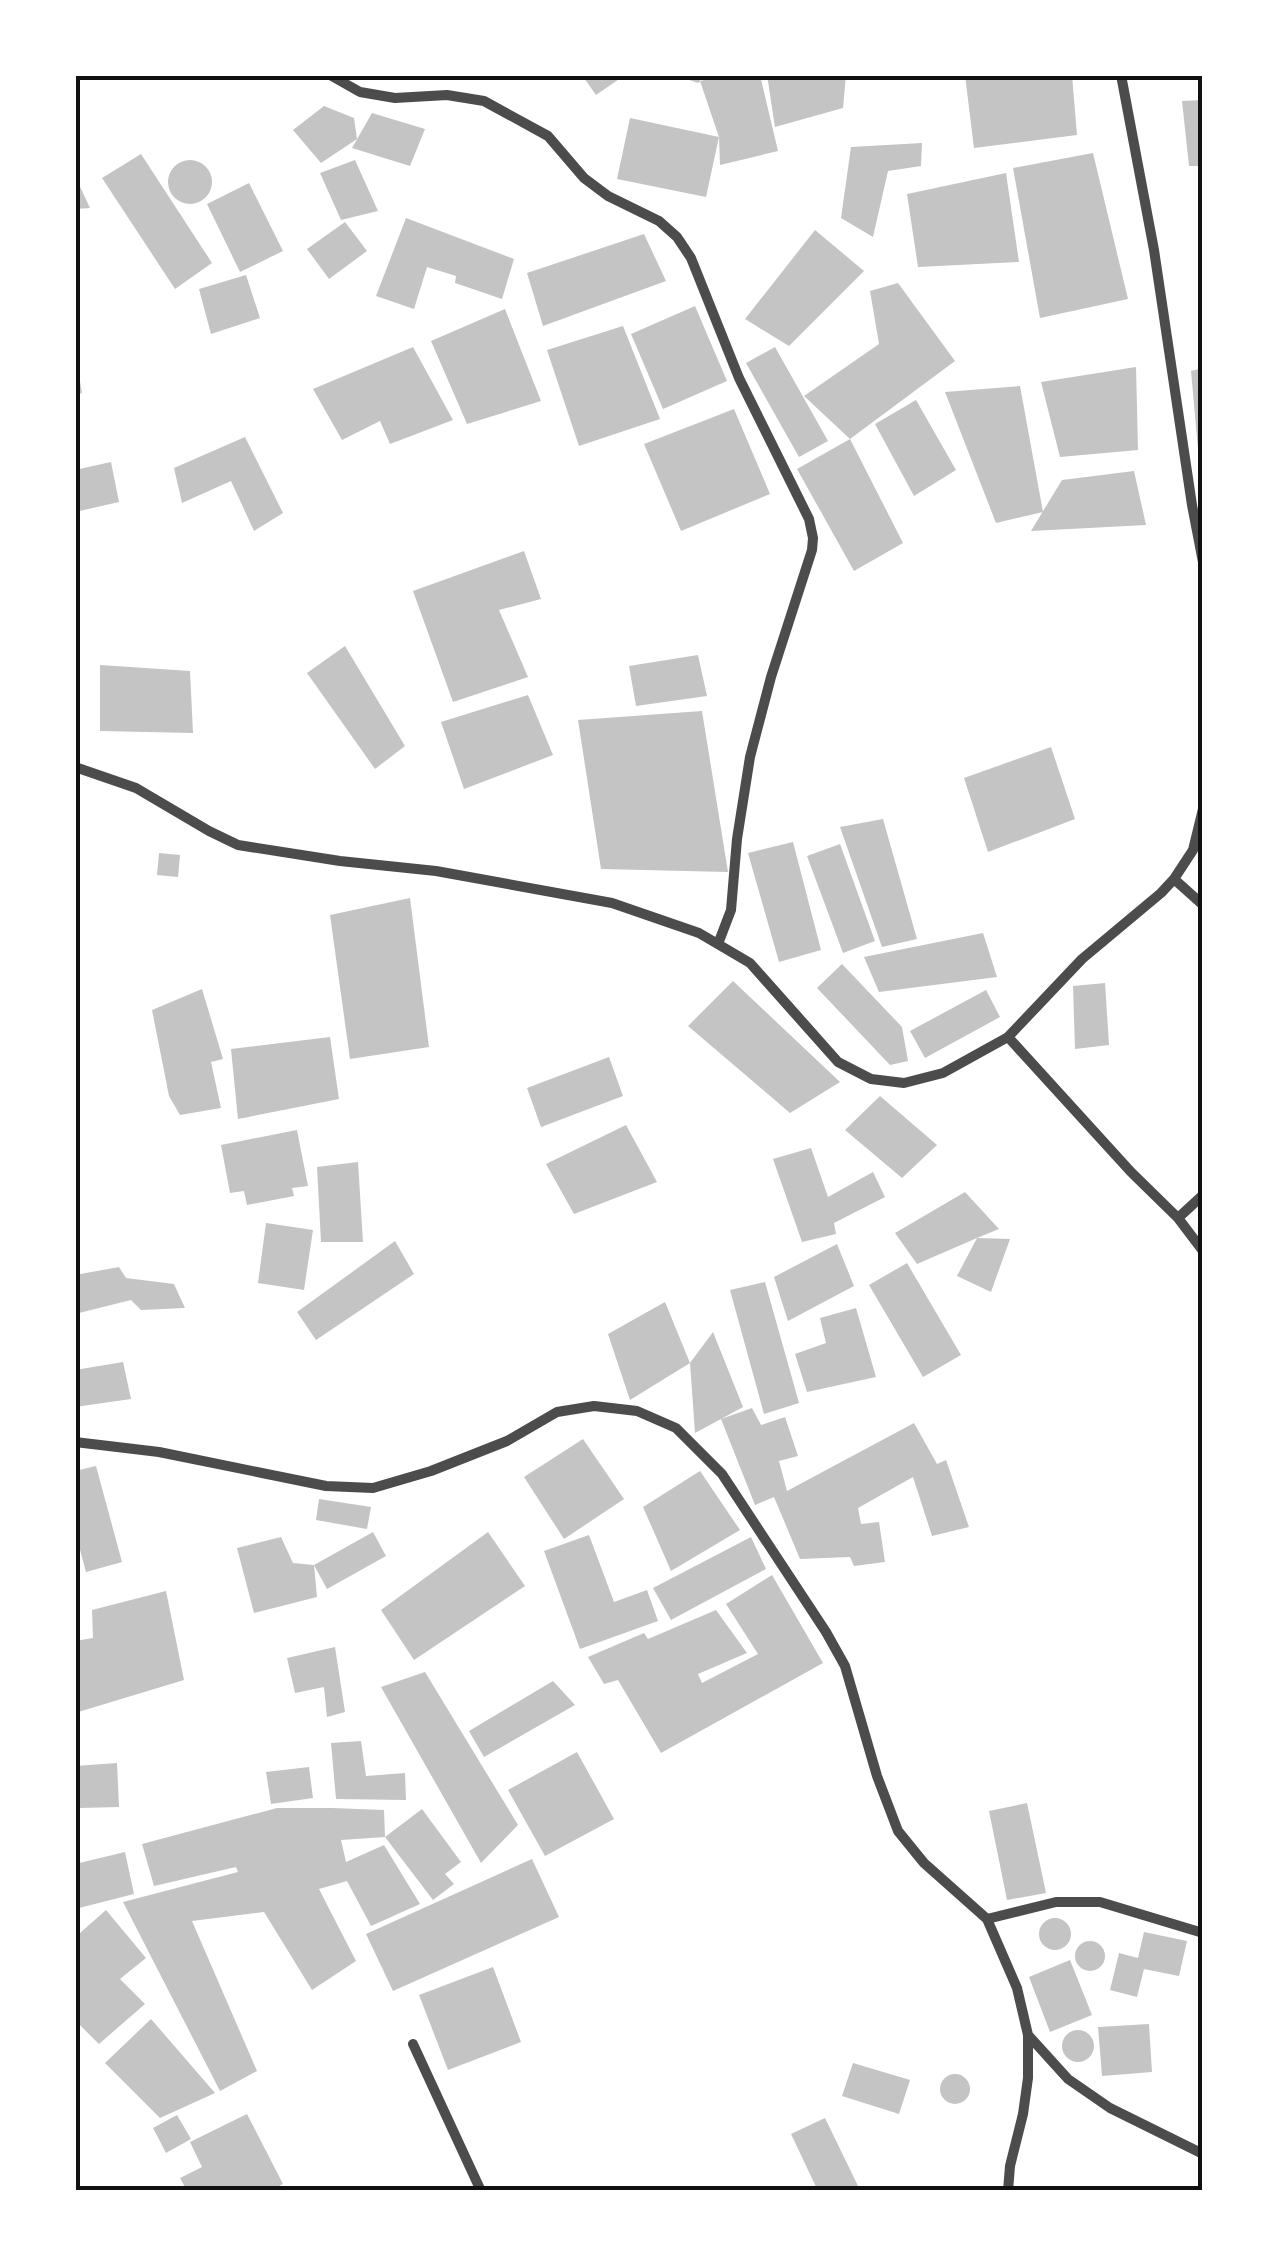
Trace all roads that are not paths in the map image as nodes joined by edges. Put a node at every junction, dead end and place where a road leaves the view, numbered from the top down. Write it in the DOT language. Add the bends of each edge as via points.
graph roads {
  1 [pos="330,75"];
  2 [pos="1121,75"];
  3 [pos="1203,562"];
  4 [pos="75,767"];
  5 [pos="1203,808"];
  6 [pos="1174,879"];
  7 [pos="1203,905"];
  8 [pos="718,944"];
  9 [pos="1008,1037"];
  10 [pos="1203,1195"];
  11 [pos="1178,1218"];
  12 [pos="1203,1252"];
  13 [pos="75,1442"];
  14 [pos="987,1919"];
  15 [pos="1203,1933"];
  16 [pos="1028,2035"];
  17 [pos="413,2044"];
  18 [pos="1203,2154"];
  19 [pos="481,2191"];
  20 [pos="1008,2191"];
  1 -- 8 [label="street" via="360,92 484,102 548,136 584,178 677,237 810,519 812,550 750,757 730,910"];
  2 -- 3 [label="street"];
  4 -- 8 [label="street" via="136,788 238,845 612,903"];
  5 -- 6 [label="street" via="1193,850"];
  6 -- 7 [label="street"];
  6 -- 9 [label="street" via="1082,959"];
  8 -- 9 [label="street" via="750,963 838,1062 871,1078 904,1082 944,1073"];
  9 -- 11 [label="street"];
  10 -- 11 [label="street"];
  11 -- 12 [label="street"];
  13 -- 14 [label="street" via="326,1486 373,1488 507,1441 557,1412 594,1406 637,1411 676,1428 722,1474 845,1666 898,1831"];
  14 -- 15 [label="street" via="1056,1902 1100,1902"];
  14 -- 16 [label="street" via="1018,1988"];
  16 -- 18 [label="street" via="1068,2079 1110,2108"];
  16 -- 20 [label="street" via="1028,2078"];
  17 -- 19 [label="street"];
}
